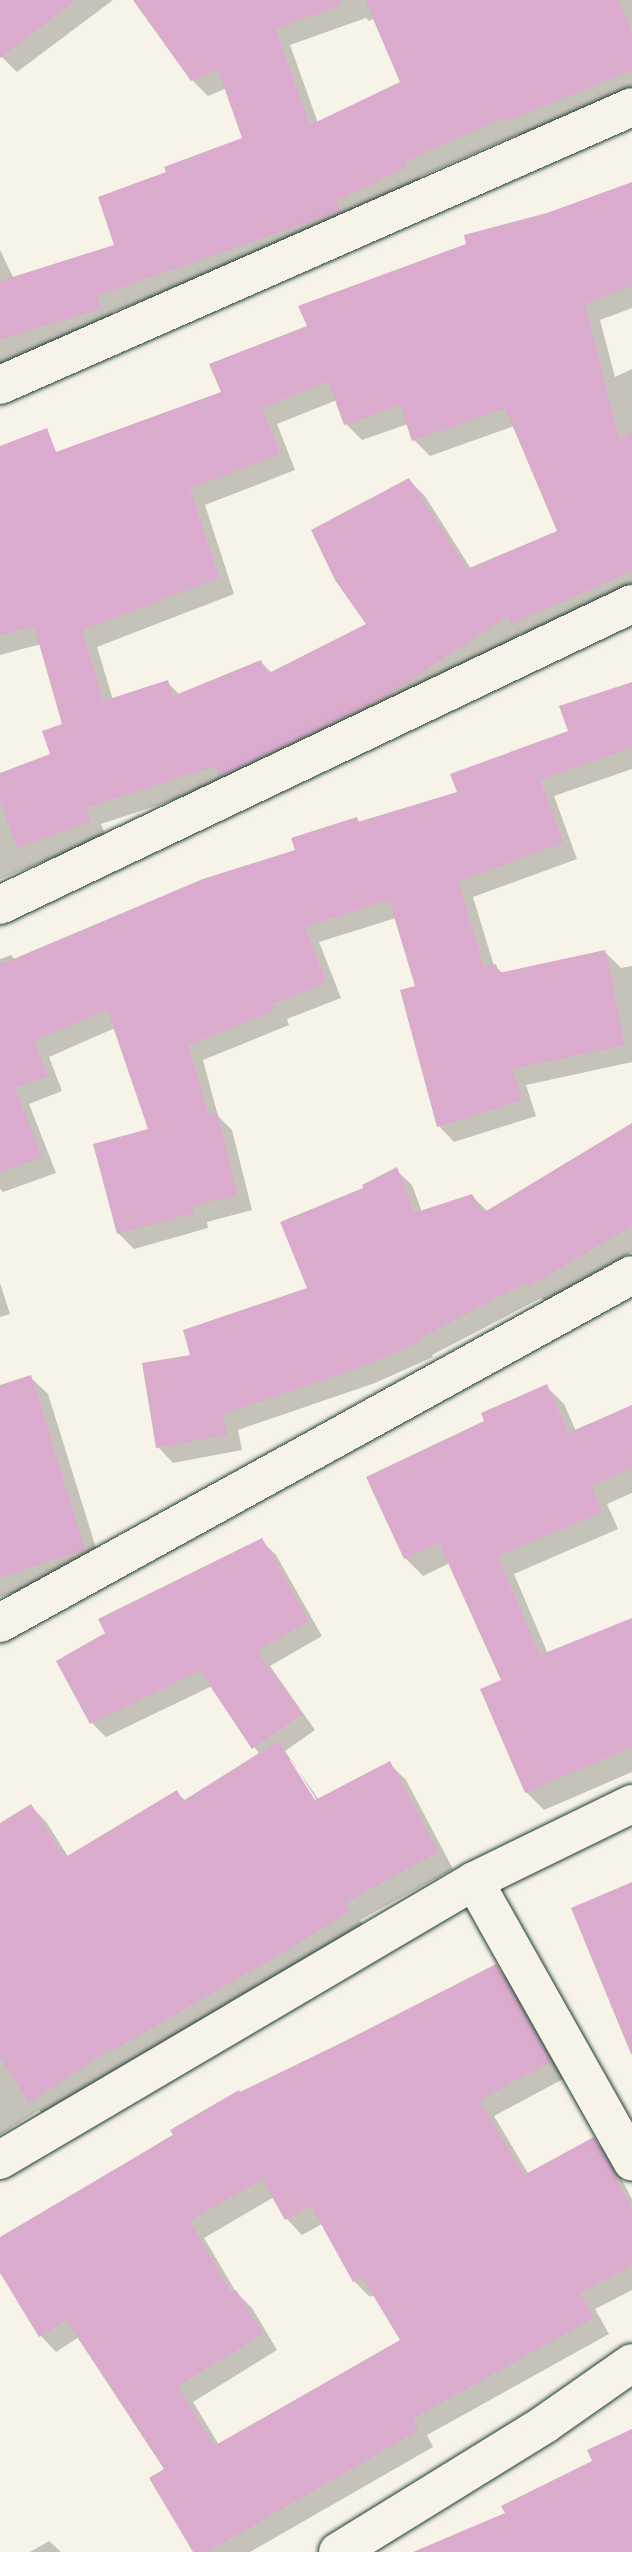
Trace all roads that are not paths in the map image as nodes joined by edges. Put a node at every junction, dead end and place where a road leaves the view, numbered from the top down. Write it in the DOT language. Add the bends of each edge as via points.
graph roads {
  1 [pos="632,107"];
  2 [pos="0,385"];
  3 [pos="632,604"];
  4 [pos="0,905"];
  5 [pos="632,1275"];
  6 [pos="0,1623"];
  7 [pos="632,1804"];
  8 [pos="474,1881"];
  9 [pos="0,2160"];
  10 [pos="632,2161"];
  11 [pos="632,2363"];
  12 [pos="338,2552"];
  1 -- 2 [label="street"];
  3 -- 4 [label="street"];
  5 -- 6 [label="street"];
  7 -- 8 [label="street"];
  8 -- 9 [label="street"];
  8 -- 10 [label="street"];
  11 -- 12 [label="street" via="545,2424"];
}
